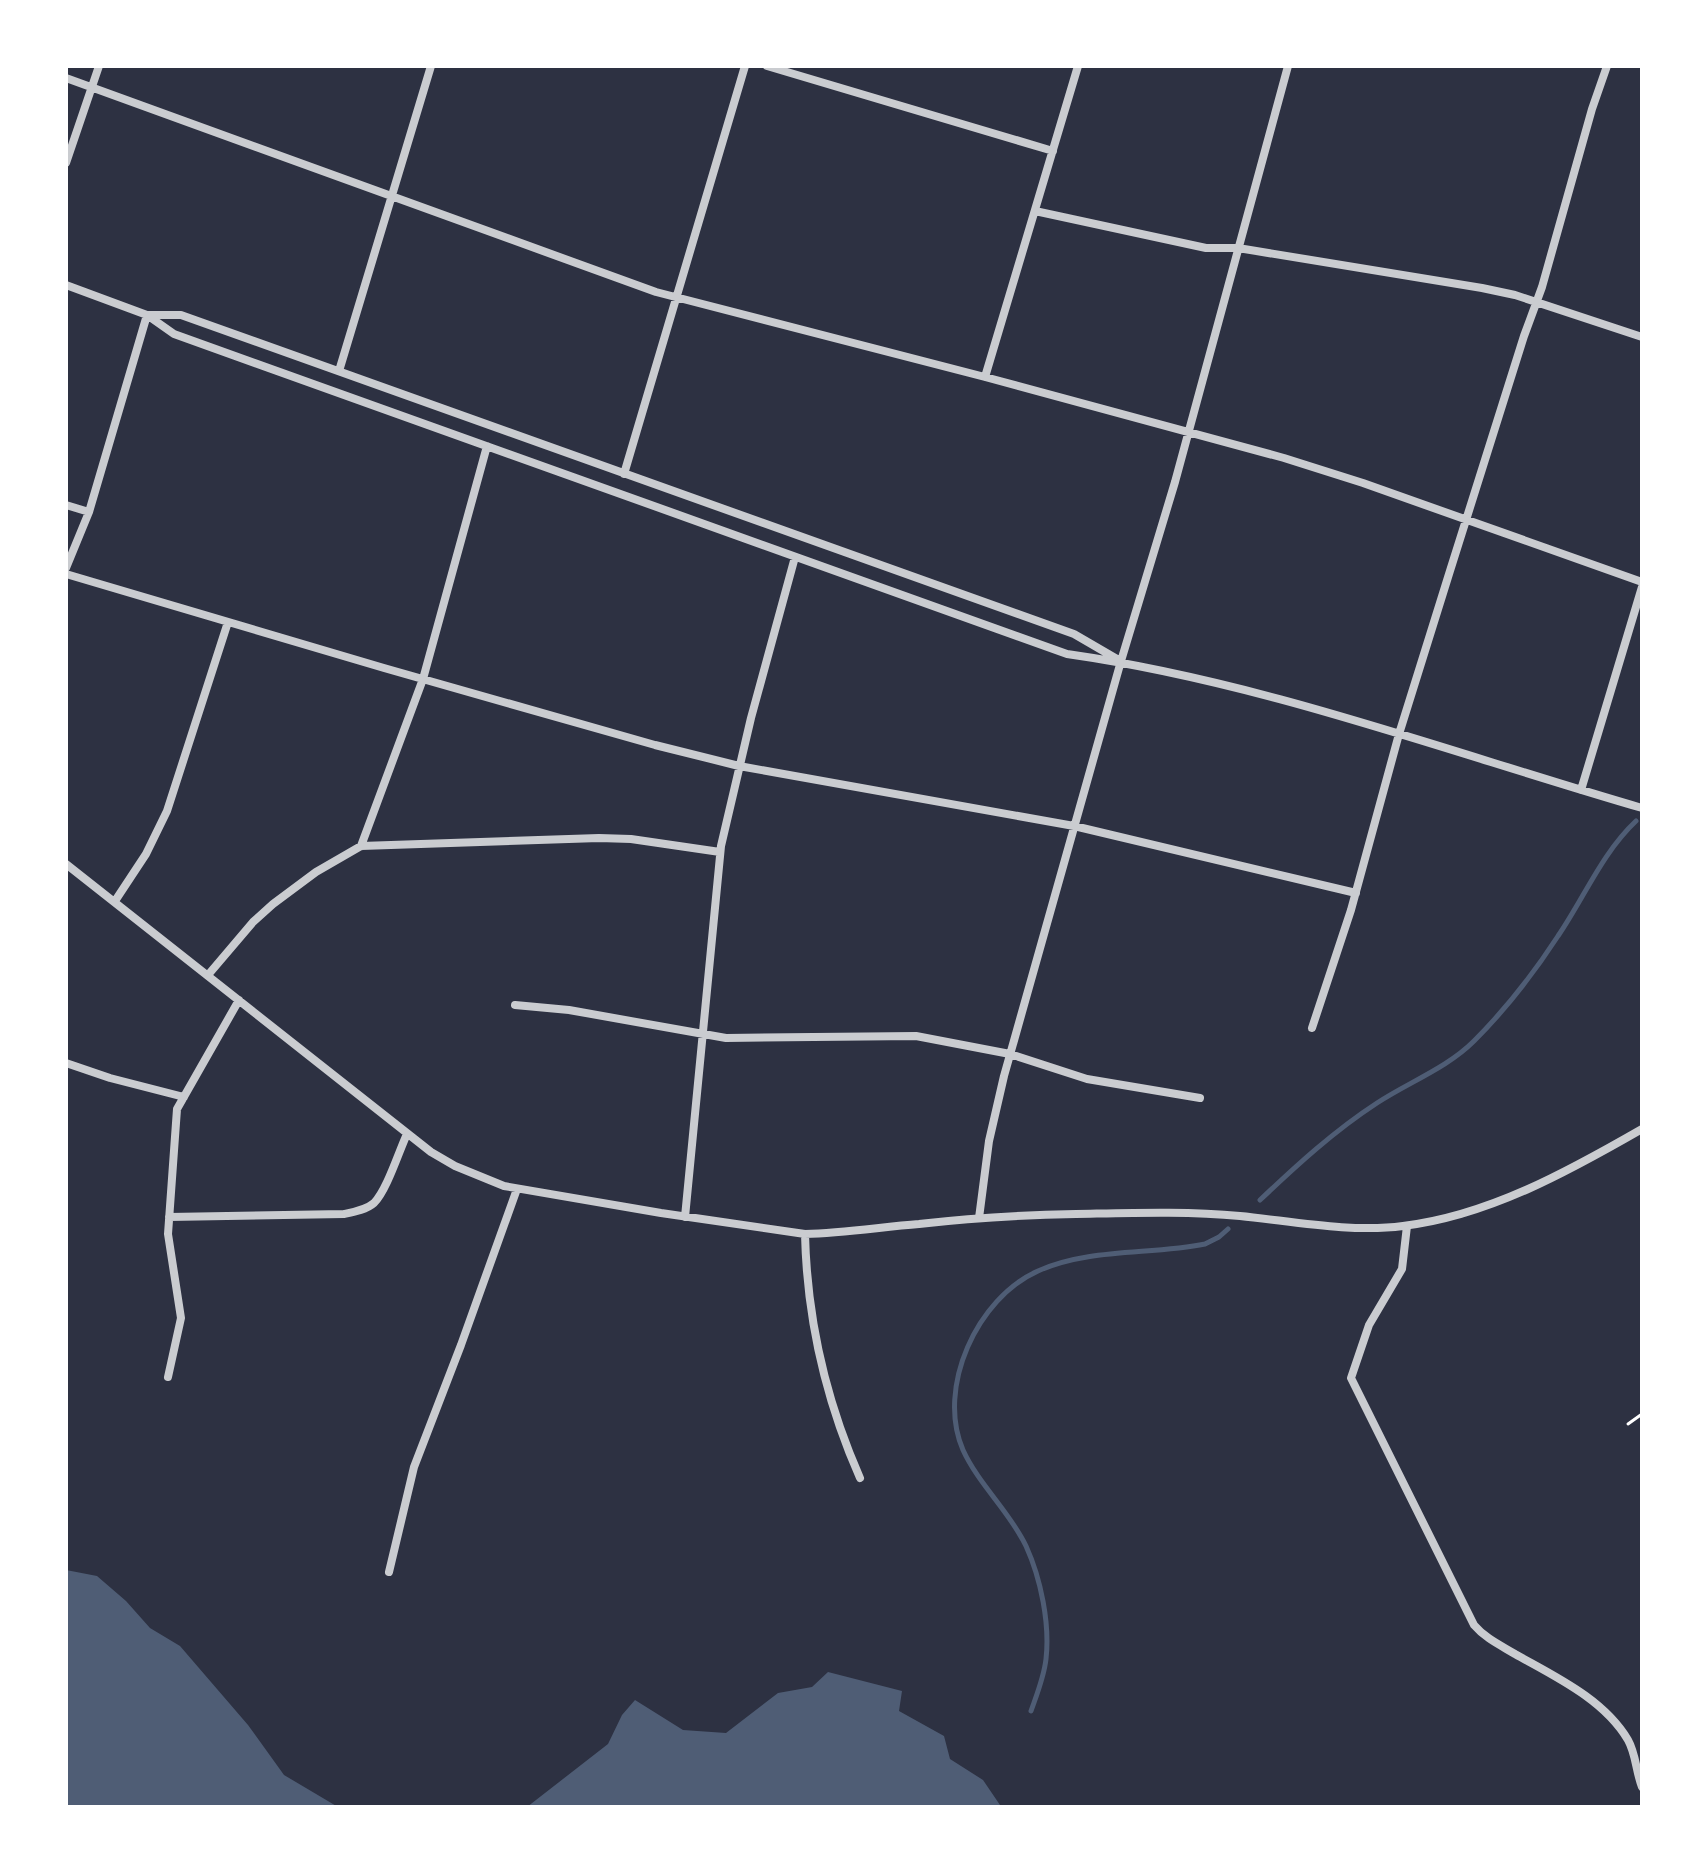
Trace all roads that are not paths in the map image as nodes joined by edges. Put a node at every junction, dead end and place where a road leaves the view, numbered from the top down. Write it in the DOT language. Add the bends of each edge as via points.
graph roads {
  1 [pos="99,66"];
  2 [pos="431,66"];
  3 [pos="745,66"];
  4 [pos="767,66"];
  5 [pos="1078,66"];
  6 [pos="1288,66"];
  7 [pos="1607,66"];
  8 [pos="66,78"];
  9 [pos="92,88"];
  10 [pos="1053,151"];
  11 [pos="66,163"];
  12 [pos="391,197"];
  13 [pos="1035,211"];
  14 [pos="1238,248"];
  15 [pos="66,285"];
  16 [pos="677,298"];
  17 [pos="1537,302"];
  18 [pos="147,315"];
  19 [pos="1642,337"];
  20 [pos="339,371"];
  21 [pos="985,377"];
  22 [pos="1188,432"];
  23 [pos="487,446"];
  24 [pos="624,474"];
  25 [pos="66,505"];
  26 [pos="89,512"];
  27 [pos="1466,520"];
  28 [pos="795,557"];
  29 [pos="66,571"];
  30 [pos="1642,584"];
  31 [pos="228,622"];
  32 [pos="1121,661"];
  33 [pos="423,679"];
  34 [pos="1399,734"];
  35 [pos="739,766"];
  36 [pos="1581,790"];
  37 [pos="1642,808"];
  38 [pos="1074,826"];
  39 [pos="361,846"];
  40 [pos="720,852"];
  41 [pos="66,864"];
  42 [pos="1356,893"];
  43 [pos="115,901"];
  44 [pos="208,975"];
  45 [pos="239,1000"];
  46 [pos="515,1005"];
  47 [pos="1312,1028"];
  48 [pos="702,1036"];
  49 [pos="1010,1054"];
  50 [pos="66,1063"];
  51 [pos="184,1097"];
  52 [pos="1200,1098"];
  53 [pos="1642,1129"];
  54 [pos="407,1134"];
  55 [pos="517,1189"];
  56 [pos="169,1217"];
  57 [pos="685,1217"];
  58 [pos="979,1218"];
  59 [pos="1407,1226"];
  60 [pos="805,1234"];
  61 [pos="168,1377"];
  62 [pos="860,1478"];
  63 [pos="389,1572"];
  64 [pos="1642,1787"];
  1 -- 9 [label="street"];
  2 -- 12 [label="street"];
  3 -- 16 [label="street"];
  4 -- 10 [label="street"];
  5 -- 10 [label="street"];
  6 -- 14 [label="street"];
  7 -- 17 [label="street"];
  8 -- 9 [label="street"];
  9 -- 11 [label="street"];
  9 -- 12 [label="street"];
  10 -- 13 [label="street"];
  12 -- 16 [label="street"];
  12 -- 20 [label="street"];
  13 -- 14 [label="street" via="1206,248"];
  13 -- 21 [label="street"];
  14 -- 17 [label="street" via="1482,288"];
  14 -- 22 [label="street"];
  15 -- 18 [label="street"];
  16 -- 21 [label="street"];
  16 -- 24 [label="street"];
  17 -- 19 [label="street"];
  17 -- 27 [label="street"];
  18 -- 20 [label="street" via="181,315"];
  18 -- 23 [label="street" via="174,334"];
  18 -- 26 [label="street"];
  20 -- 24 [label="street"];
  21 -- 22 [label="street"];
  22 -- 27 [label="street"];
  22 -- 32 [label="street"];
  23 -- 28 [label="street"];
  23 -- 33 [label="street"];
  24 -- 32 [label="street" via="1074,634"];
  25 -- 26 [label="street"];
  26 -- 29 [label="street"];
  27 -- 30 [label="street"];
  27 -- 34 [label="street"];
  28 -- 32 [label="street" via="1067,654"];
  28 -- 35 [label="street"];
  29 -- 31 [label="street"];
  30 -- 36 [label="street"];
  31 -- 33 [label="street"];
  31 -- 43 [label="street" via="167,811"];
  32 -- 34 [label="street"];
  32 -- 38 [label="street"];
  33 -- 35 [label="street"];
  33 -- 39 [label="street"];
  34 -- 36 [label="street"];
  34 -- 42 [label="street"];
  35 -- 38 [label="street"];
  35 -- 40 [label="street"];
  36 -- 37 [label="street"];
  38 -- 42 [label="street"];
  38 -- 49 [label="street"];
  39 -- 40 [label="street" via="599,838"];
  39 -- 44 [label="street" via="263,913"];
  40 -- 48 [label="street"];
  41 -- 43 [label="street"];
  42 -- 47 [label="street"];
  43 -- 44 [label="street"];
  44 -- 45 [label="street"];
  45 -- 51 [label="street"];
  45 -- 54 [label="street"];
  46 -- 48 [label="street"];
  48 -- 49 [label="street" via="916,1036"];
  48 -- 57 [label="street"];
  49 -- 52 [label="street" via="1087,1079"];
  49 -- 58 [label="street" via="989,1141"];
  50 -- 51 [label="street"];
  51 -- 56 [label="street" via="177,1109"];
  53 -- 59 [label="street" via="1535,1185"];
  54 -- 55 [label="street" via="455,1166"];
  54 -- 56 [label="street" via="380,1194 366,1208 344,1214"];
  55 -- 57 [label="street"];
  55 -- 63 [label="street" via="414,1467"];
  56 -- 61 [label="street" via="181,1318"];
  57 -- 60 [label="street"];
  58 -- 59 [label="street" via="1203,1213"];
  58 -- 60 [label="street"];
  59 -- 64 [label="street" via="1402,1269 1369,1325 1351,1378 1474,1625 1575,1689 1610,1718 1628,1740"];
  60 -- 62 [label="street" via="817,1344 833,1411"];
}
